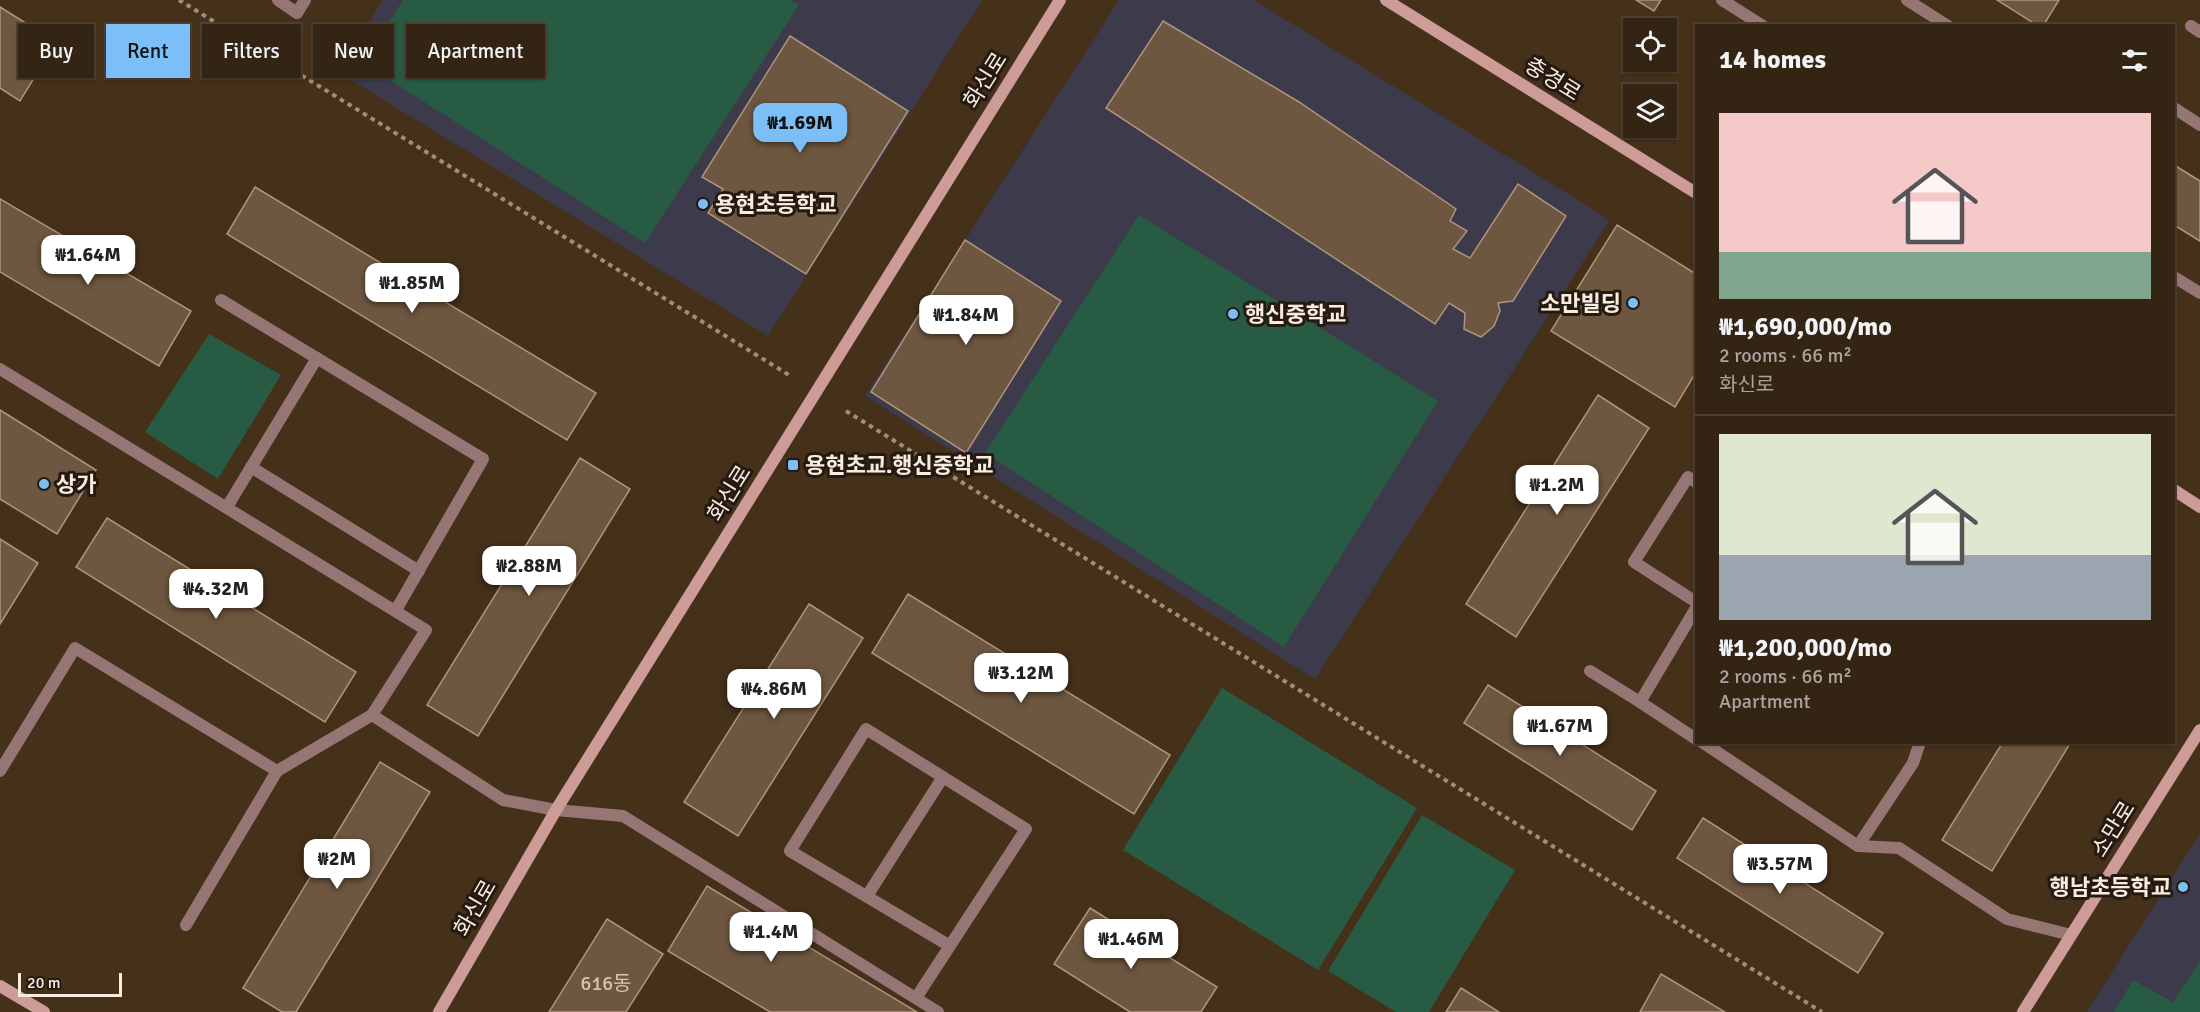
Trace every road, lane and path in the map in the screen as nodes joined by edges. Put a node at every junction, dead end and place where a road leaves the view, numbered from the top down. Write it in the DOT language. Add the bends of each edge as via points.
graph roads {
  1 [pos="179,0"];
  2 [pos="278,0"];
  3 [pos="305,0"];
  4 [pos="1060,0"];
  5 [pos="1386,0"];
  6 [pos="1722,0"];
  7 [pos="1907,0"];
  8 [pos="1760,24"];
  9 [pos="1945,24"];
  10 [pos="2175,109"];
  11 [pos="2200,125"];
  12 [pos="1695,192"];
  13 [pos="2175,278"];
  14 [pos="2200,293"];
  15 [pos="221,300"];
  16 [pos="317,358"];
  17 [pos="0,369"];
  18 [pos="789,375"];
  19 [pos="846,411"];
  20 [pos="251,467"];
  21 [pos="1695,481"];
  22 [pos="2175,491"];
  23 [pos="227,507"];
  24 [pos="2200,507"];
  25 [pos="419,571"];
  26 [pos="1695,601"];
  27 [pos="396,610"];
  28 [pos="1695,611"];
  29 [pos="1590,671"];
  30 [pos="1640,702"];
  31 [pos="372,715"];
  32 [pos="2200,730"];
  33 [pos="1695,738"];
  34 [pos="1705,744"];
  35 [pos="1919,744"];
  36 [pos="0,771"];
  37 [pos="277,771"];
  38 [pos="943,777"];
  39 [pos="556,810"];
  40 [pos="1858,846"];
  41 [pos="867,896"];
  42 [pos="186,925"];
  43 [pos="2071,935"];
  44 [pos="950,946"];
  45 [pos="0,986"];
  46 [pos="916,998"];
  47 [pos="44,1012"];
  48 [pos="439,1012"];
  49 [pos="938,1012"];
  50 [pos="1822,1012"];
  51 [pos="2023,1012"];
  1 -- 18 [label="path"];
  2 -- 3 [label="lane" via="297,13"];
  4 -- 39 [label="main road, 화신로"];
  5 -- 12 [label="main road, 충경로"];
  6 -- 8 [label="lane"];
  7 -- 9 [label="lane"];
  10 -- 11 [label="lane"];
  13 -- 14 [label="lane"];
  15 -- 16 [label="lane"];
  16 -- 20 [label="lane"];
  16 -- 25 [label="lane" via="483,459"];
  17 -- 23 [label="lane"];
  19 -- 50 [label="path"];
  20 -- 23 [label="lane"];
  20 -- 25 [label="lane"];
  21 -- 26 [label="lane" via="1688,477 1634,562"];
  22 -- 24 [label="main road"];
  23 -- 27 [label="lane"];
  25 -- 27 [label="lane"];
  27 -- 31 [label="lane" via="426,630"];
  28 -- 30 [label="lane"];
  29 -- 30 [label="lane"];
  30 -- 33 [label="lane"];
  31 -- 37 [label="lane"];
  31 -- 39 [label="lane" via="503,800"];
  32 -- 43 [label="main road, 소만로"];
  34 -- 40 [label="lane"];
  35 -- 40 [label="lane" via="1913,762"];
  36 -- 37 [label="lane" via="75,648"];
  37 -- 42 [label="lane"];
  38 -- 41 [label="lane"];
  38 -- 41 [label="lane" via="866,729 860,738 790,851"];
  38 -- 44 [label="lane" via="1026,829"];
  39 -- 46 [label="lane" via="622,816"];
  39 -- 48 [label="main road, 화신로"];
  40 -- 43 [label="lane" via="1899,848 2007,919"];
  41 -- 44 [label="lane"];
  43 -- 51 [label="main road, 소만로"];
  44 -- 46 [label="lane"];
  45 -- 47 [label="main road"];
  46 -- 49 [label="lane"];
}
